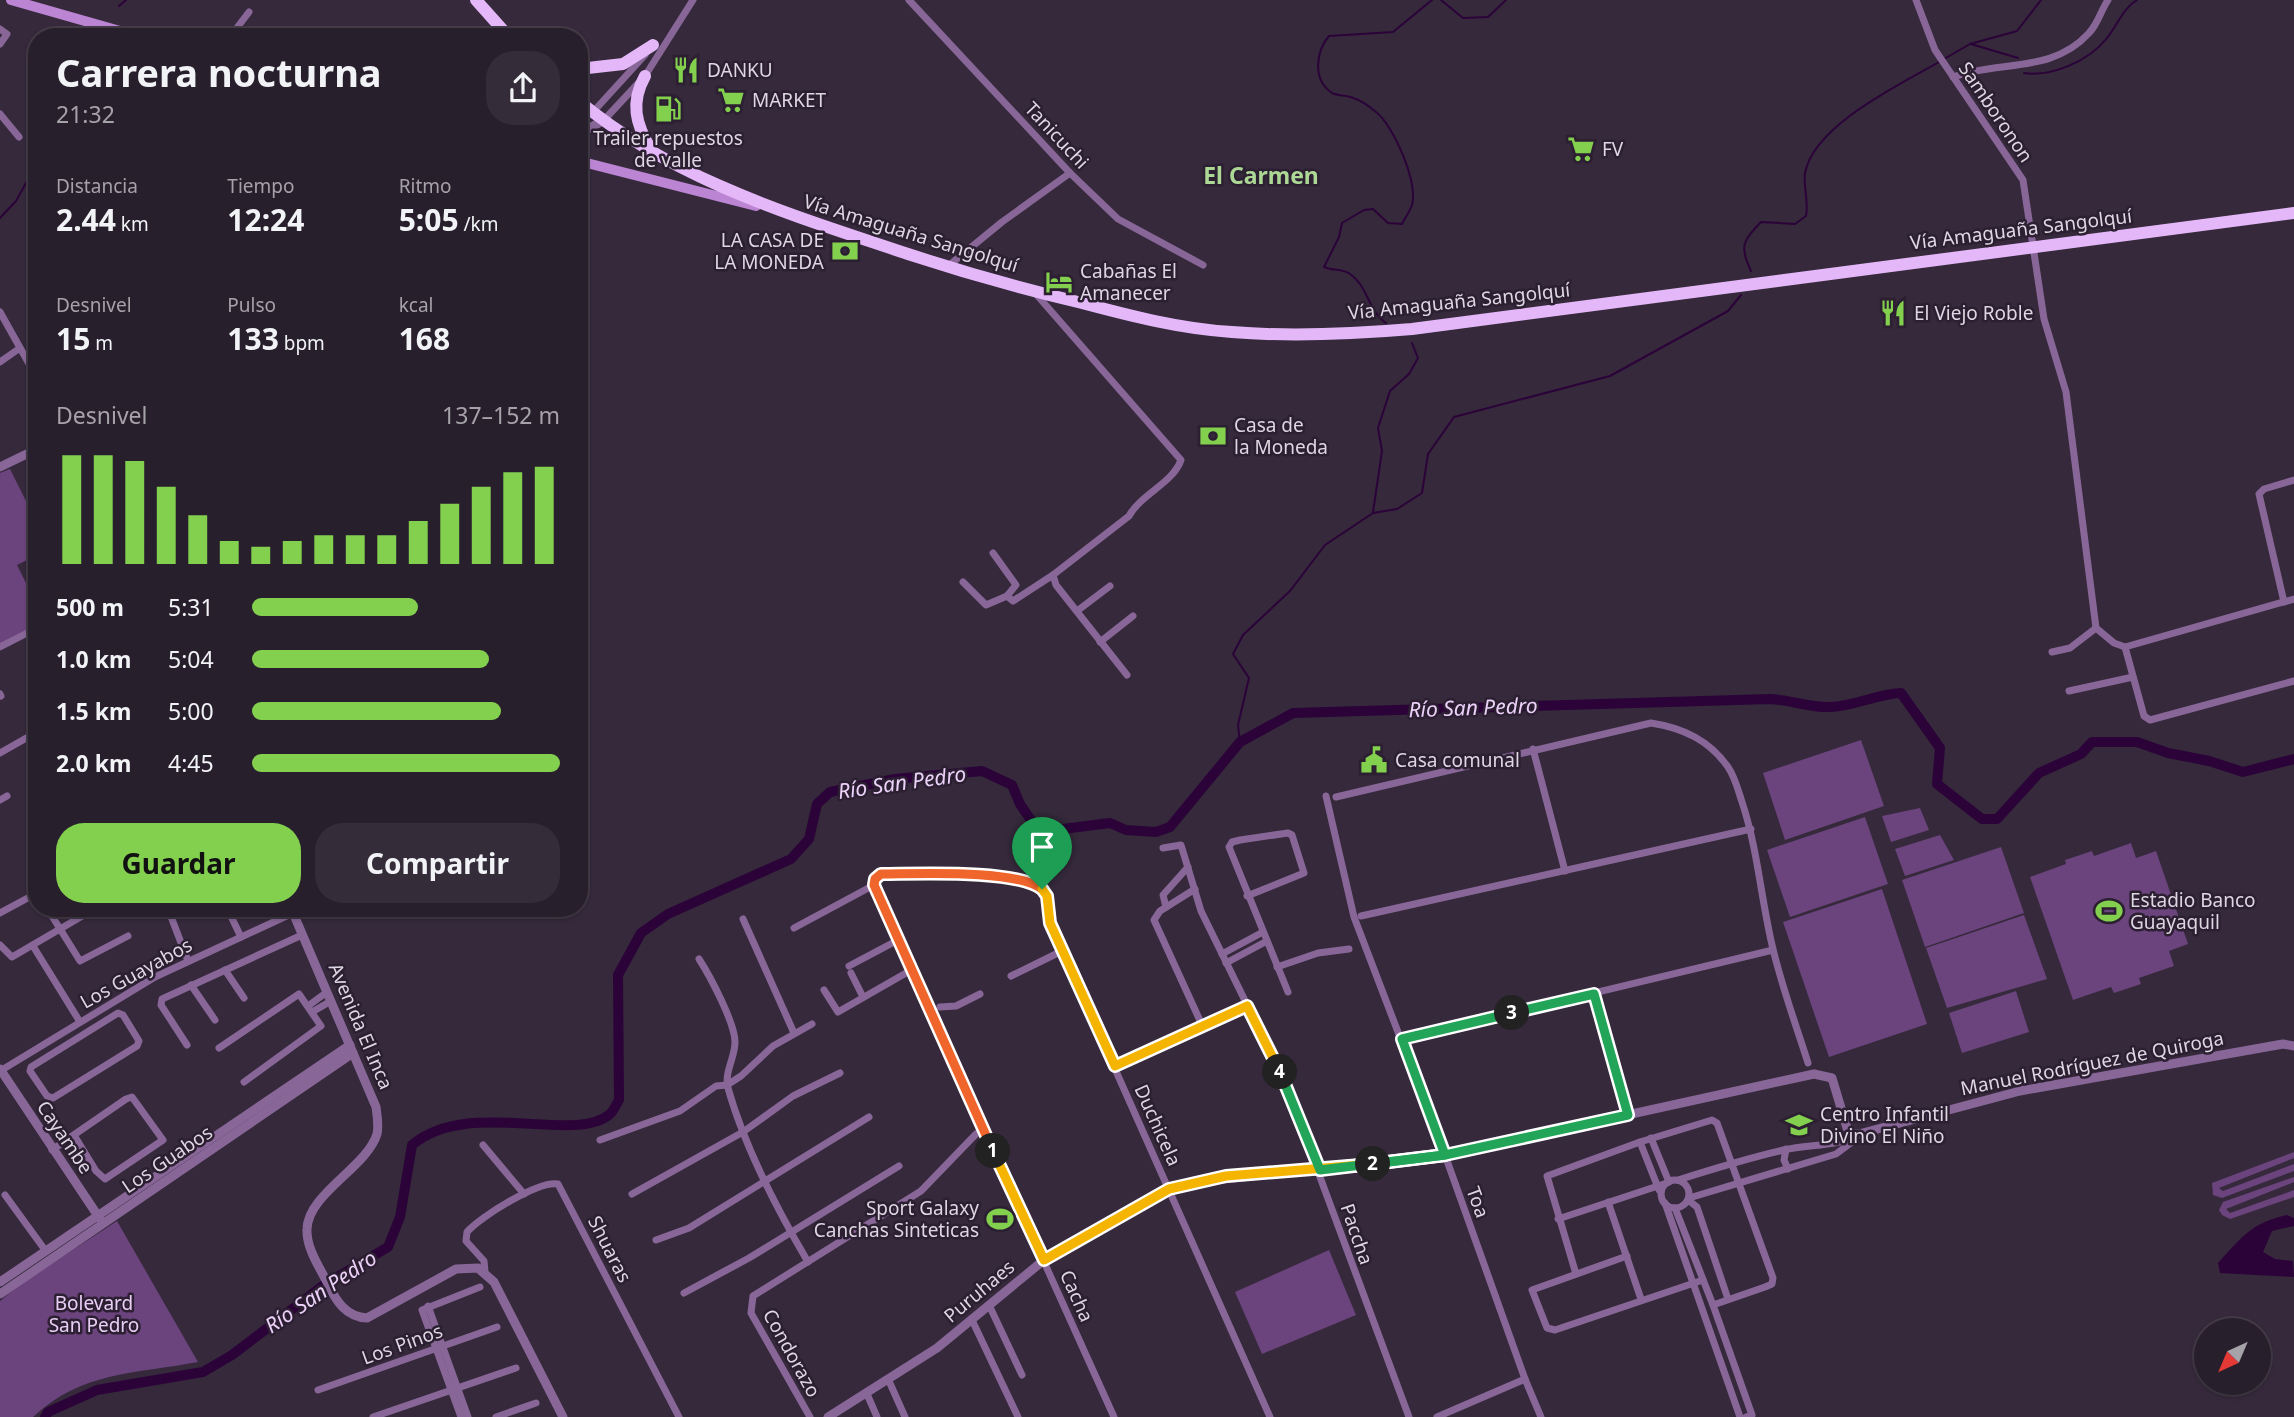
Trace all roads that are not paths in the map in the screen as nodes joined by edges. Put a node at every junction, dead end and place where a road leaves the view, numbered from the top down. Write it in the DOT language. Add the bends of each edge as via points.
graph roads {
  1 [pos="11,0"];
  2 [pos="476,0"];
  3 [pos="693,0"];
  4 [pos="909,0"];
  5 [pos="1916,0"];
  6 [pos="2108,0"];
  7 [pos="249,12"];
  8 [pos="109,28"];
  9 [pos="237,28"];
  10 [pos="501,28"];
  11 [pos="673,29"];
  12 [pos="2,30"];
  13 [pos="0,44"];
  14 [pos="653,45"];
  15 [pos="588,68"];
  16 [pos="1951,75"];
  17 [pos="645,76"];
  18 [pos="588,108"];
  19 [pos="0,114"];
  20 [pos="598,116"];
  21 [pos="588,125"];
  22 [pos="19,136"];
  23 [pos="652,152"];
  24 [pos="588,163"];
  25 [pos="1070,173"];
  26 [pos="780,212"];
  27 [pos="2294,213"];
  28 [pos="2032,247"];
  29 [pos="1203,265"];
  30 [pos="947,267"];
  31 [pos="1033,291"];
  32 [pos="0,312"];
  33 [pos="20,348"];
  34 [pos="28,358"];
  35 [pos="0,362"];
  36 [pos="28,453"];
  37 [pos="0,467"];
  38 [pos="2294,480"];
  39 [pos="993,553"];
  40 [pos="1053,575"];
  41 [pos="963,582"];
  42 [pos="1110,586"];
  43 [pos="1007,596"];
  44 [pos="2294,599"];
  45 [pos="2284,602"];
  46 [pos="1077,611"];
  47 [pos="1133,617"];
  48 [pos="2096,628"];
  49 [pos="28,633"];
  50 [pos="1100,642"];
  51 [pos="0,647"];
  52 [pos="2125,647"];
  53 [pos="2052,652"];
  54 [pos="1127,675"];
  55 [pos="2133,677"];
  56 [pos="2294,681"];
  57 [pos="2069,691"];
  58 [pos="28,737"];
  59 [pos="1533,749"];
  60 [pos="0,753"];
  61 [pos="1326,796"];
  62 [pos="1336,797"];
  63 [pos="1751,829"];
  64 [pos="1163,848"];
  65 [pos="1188,867"];
  66 [pos="1565,871"];
  67 [pos="874,885"];
  68 [pos="1195,889"];
  69 [pos="1247,896"];
  70 [pos="28,898"];
  71 [pos="1166,907"];
  72 [pos="0,913"];
  73 [pos="1361,916"];
  74 [pos="52,917"];
  75 [pos="81,917"];
  76 [pos="171,917"];
  77 [pos="232,917"];
  78 [pos="280,917"];
  79 [pos="295,917"];
  80 [pos="743,919"];
  81 [pos="794,928"];
  82 [pos="59,930"];
  83 [pos="1263,932"];
  84 [pos="303,935"];
  85 [pos="128,936"];
  86 [pos="241,937"];
  87 [pos="900,939"];
  88 [pos="1267,942"];
  89 [pos="0,945"];
  90 [pos="33,946"];
  91 [pos="1349,949"];
  92 [pos="1773,950"];
  93 [pos="1062,951"];
  94 [pos="1222,954"];
  95 [pos="699,959"];
  96 [pos="188,961"];
  97 [pos="1226,963"];
  98 [pos="1277,967"];
  99 [pos="913,969"];
  100 [pos="225,970"];
  101 [pos="1011,976"];
  102 [pos="191,985"];
  103 [pos="824,990"];
  104 [pos="1287,992"];
  105 [pos="979,994"];
  106 [pos="1594,994"];
  107 [pos="329,996"];
  108 [pos="863,997"];
  109 [pos="244,998"];
  110 [pos="1247,1006"];
  111 [pos="936,1007"];
  112 [pos="310,1009"];
  113 [pos="215,1020"];
  114 [pos="80,1022"];
  115 [pos="812,1024"];
  116 [pos="1202,1025"];
  117 [pos="71,1028"];
  118 [pos="794,1033"];
  119 [pos="78,1038"];
  120 [pos="1402,1039"];
  121 [pos="187,1045"];
  122 [pos="2294,1046"];
  123 [pos="219,1048"];
  124 [pos="352,1049"];
  125 [pos="1808,1063"];
  126 [pos="1115,1066"];
  127 [pos="0,1070"];
  128 [pos="840,1073"];
  129 [pos="244,1082"];
  130 [pos="727,1085"];
  131 [pos="1628,1115"];
  132 [pos="869,1117"];
  133 [pos="984,1130"];
  134 [pos="743,1132"];
  135 [pos="1859,1134"];
  136 [pos="74,1135"];
  137 [pos="1651,1138"];
  138 [pos="600,1140"];
  139 [pos="1640,1142"];
  140 [pos="483,1145"];
  141 [pos="1786,1149"];
  142 [pos="52,1150"];
  143 [pos="1445,1155"];
  144 [pos="1733,1163"];
  145 [pos="899,1166"];
  146 [pos="1788,1169"];
  147 [pos="1320,1170"];
  148 [pos="766,1181"];
  149 [pos="1671,1181"];
  150 [pos="1738,1184"];
  151 [pos="1657,1186"];
  152 [pos="1169,1189"];
  153 [pos="524,1194"];
  154 [pos="632,1194"];
  155 [pos="1661,1194"];
  156 [pos="5,1195"];
  157 [pos="1688,1199"];
  158 [pos="1608,1202"];
  159 [pos="1665,1203"];
  160 [pos="1675,1208"];
  161 [pos="100,1219"];
  162 [pos="1558,1219"];
  163 [pos="790,1231"];
  164 [pos="656,1240"];
  165 [pos="45,1250"];
  166 [pos="1711,1251"];
  167 [pos="1627,1256"];
  168 [pos="1694,1257"];
  169 [pos="1044,1260"];
  170 [pos="808,1262"];
  171 [pos="485,1272"];
  172 [pos="1576,1274"];
  173 [pos="1703,1280"];
  174 [pos="0,1282"];
  175 [pos="1691,1282"];
  176 [pos="480,1287"];
  177 [pos="0,1293"];
  178 [pos="684,1293"];
  179 [pos="1641,1299"];
  180 [pos="1728,1299"];
  181 [pos="989,1305"];
  182 [pos="1713,1305"];
  183 [pos="1718,1318"];
  184 [pos="972,1320"];
  185 [pos="1706,1323"];
  186 [pos="497,1327"];
  187 [pos="440,1347"];
  188 [pos="516,1368"];
  189 [pos="1022,1375"];
  190 [pos="1525,1379"];
  191 [pos="889,1381"];
  192 [pos="455,1389"];
  193 [pos="318,1390"];
  194 [pos="867,1394"];
  195 [pos="536,1403"];
  196 [pos="373,1417"];
  197 [pos="461,1417"];
  198 [pos="468,1417"];
  199 [pos="496,1417"];
  200 [pos="563,1417"];
  201 [pos="679,1417"];
  202 [pos="810,1417"];
  203 [pos="828,1417"];
  204 [pos="877,1417"];
  205 [pos="905,1417"];
  206 [pos="1018,1417"];
  207 [pos="1114,1417"];
  208 [pos="1270,1417"];
  209 [pos="1409,1417"];
  210 [pos="1437,1417"];
  211 [pos="1541,1417"];
  212 [pos="1740,1417"];
  213 [pos="1746,1417"];
  1 -- 8 [label="main road"];
  2 -- 10 [label="highway"];
  3 -- 11 [label="street"];
  4 -- 25 [label="street, Tanicuchi"];
  5 -- 16 [label="street, Samboronon" via="1935,50"];
  6 -- 16 [label="street" via="2091,31 2056,56 2024,67 1989,67"];
  7 -- 9 [label="street"];
  11 -- 14 [label="street"];
  11 -- 17 [label="street"];
  12 -- 13 [label="street" via="6,37"];
  14 -- 15 [label="highway" via="623,64"];
  14 -- 20 [label="street"];
  16 -- 28 [label="street, Samboronon" via="2023,180"];
  17 -- 20 [label="street"];
  17 -- 23 [label="highway" via="636,102 636,122"];
  18 -- 20 [label="highway, Vía Amaguaña Sangolquí"];
  19 -- 22 [label="street"];
  20 -- 21 [label="street"];
  20 -- 23 [label="highway, Vía Amaguaña Sangolquí"];
  23 -- 26 [label="highway, Vía Amaguaña Sangolquí"];
  24 -- 26 [label="main road"];
  25 -- 29 [label="street, Tanicuchi" via="1124,224"];
  25 -- 30 [label="street"];
  26 -- 30 [label="highway, Vía Amaguaña Sangolquí"];
  27 -- 28 [label="highway, Vía Amaguaña Sangolquí"];
  28 -- 31 [label="highway, Vía Amaguaña Sangolquí" via="1374,332 1232,332 1130,316"];
  28 -- 48 [label="street, Samboronon" via="2044,319 2066,392"];
  30 -- 31 [label="highway, Vía Amaguaña Sangolquí"];
  31 -- 40 [label="street" via="1181,460 1129,516"];
  32 -- 33 [label="street"];
  33 -- 34 [label="street"];
  33 -- 35 [label="street"];
  36 -- 37 [label="street"];
  38 -- 45 [label="street" via="2259,494"];
  39 -- 43 [label="street" via="1015,582"];
  40 -- 43 [label="street" via="1013,601"];
  40 -- 46 [label="street"];
  41 -- 43 [label="street" via="986,605"];
  42 -- 46 [label="street"];
  44 -- 45 [label="street"];
  45 -- 52 [label="street"];
  46 -- 50 [label="street"];
  47 -- 50 [label="street"];
  48 -- 52 [label="street"];
  48 -- 53 [label="street" via="2070,648"];
  49 -- 51 [label="street"];
  50 -- 54 [label="street"];
  52 -- 55 [label="street"];
  55 -- 56 [label="street" via="2144,716 2150,720"];
  55 -- 57 [label="street"];
  58 -- 60 [label="street"];
  59 -- 62 [label="street"];
  59 -- 63 [label="street" via="1651,723 1673,726 1708,744 1730,769"];
  59 -- 66 [label="street"];
  61 -- 120 [label="street, Toa" via="1354,917"];
  63 -- 66 [label="street"];
  63 -- 92 [label="street"];
  64 -- 65 [label="street" via="1181,845"];
  65 -- 68 [label="street, Paccha"];
  65 -- 71 [label="street" via="1163,895"];
  66 -- 73 [label="street"];
  67 -- 81 [label="street"];
  67 -- 87 [label="street, Cacha"];
  67 -- 93 [label="street, Duchicela" via="881,874 1006,877 1035,884 1047,896 1050,923"];
  68 -- 71 [label="street"];
  68 -- 94 [label="street, Paccha"];
  69 -- 69 [label="street" via="1304,873 1290,834 1230,844"];
  69 -- 83 [label="street"];
  70 -- 72 [label="street"];
  71 -- 116 [label="street" via="1154,920"];
  74 -- 82 [label="street"];
  75 -- 82 [label="street"];
  76 -- 96 [label="street"];
  77 -- 86 [label="street"];
  78 -- 86 [label="street, Los Guayabos"];
  79 -- 84 [label="street, Avenida El Inca"];
  80 -- 118 [label="street"];
  82 -- 85 [label="street" via="80,961"];
  82 -- 90 [label="street"];
  83 -- 88 [label="street"];
  83 -- 94 [label="street"];
  84 -- 100 [label="street"];
  84 -- 107 [label="street, Avenida El Inca"];
  86 -- 96 [label="street, Los Guayabos"];
  87 -- 99 [label="street, Cacha"];
  87 -- 108 [label="street" via="850,970"];
  88 -- 97 [label="street"];
  88 -- 98 [label="street"];
  89 -- 90 [label="street" via="12,957"];
  90 -- 114 [label="street"];
  91 -- 98 [label="street" via="1318,953"];
  92 -- 106 [label="street"];
  92 -- 125 [label="street"];
  93 -- 101 [label="street"];
  93 -- 126 [label="street, Duchicela"];
  94 -- 97 [label="street, Paccha"];
  95 -- 130 [label="street" via="734,1032"];
  96 -- 114 [label="street, Los Guayabos"];
  97 -- 110 [label="street, Paccha"];
  98 -- 104 [label="street"];
  99 -- 108 [label="street"];
  99 -- 111 [label="street, Cacha"];
  100 -- 102 [label="street"];
  100 -- 109 [label="street"];
  102 -- 113 [label="street"];
  102 -- 121 [label="street" via="160,1002"];
  103 -- 108 [label="street" via="838,1012"];
  105 -- 111 [label="street" via="956,1006"];
  106 -- 120 [label="street"];
  106 -- 131 [label="street"];
  107 -- 112 [label="street"];
  107 -- 124 [label="street, Avenida El Inca"];
  110 -- 116 [label="street"];
  110 -- 147 [label="street, Paccha" via="1284,1080"];
  111 -- 133 [label="street, Cacha"];
  112 -- 123 [label="street" via="296,993"];
  112 -- 129 [label="street" via="320,1027"];
  114 -- 117 [label="street, Los Guayabos"];
  115 -- 118 [label="street"];
  116 -- 126 [label="street"];
  117 -- 119 [label="street"];
  117 -- 127 [label="street, Los Guayabos"];
  118 -- 130 [label="street"];
  119 -- 119 [label="street" via="31,1067 49,1098 139,1044 121,1014"];
  120 -- 143 [label="street, Toa"];
  122 -- 135 [label="street, Manuel Rodríguez de Quiroga" via="2283,1044 2020,1091"];
  124 -- 161 [label="street, Los Guabos"];
  124 -- 171 [label="street, Avenida El Inca" via="376,1107 377,1132 372,1145 311,1214 307,1233 331,1290 343,1308 367,1318 456,1269"];
  126 -- 152 [label="street, Duchicela"];
  127 -- 142 [label="street, Cayambe"];
  128 -- 134 [label="street" via="793,1096"];
  130 -- 134 [label="street"];
  130 -- 138 [label="street" via="716,1086 665,1118"];
  131 -- 135 [label="street" via="1821,1074 1832,1078 1847,1128"];
  131 -- 143 [label="street"];
  132 -- 148 [label="street"];
  133 -- 169 [label="street, Cacha"];
  133 -- 170 [label="street, Condorazo" via="927,1187"];
  134 -- 148 [label="street"];
  134 -- 154 [label="street"];
  135 -- 141 [label="street" via="1843,1144"];
  135 -- 146 [label="street" via="1836,1154"];
  136 -- 136 [label="street" via="132,1097 163,1140 105,1179"];
  136 -- 142 [label="street"];
  137 -- 139 [label="street"];
  137 -- 144 [label="street" via="1714,1121"];
  137 -- 149 [label="street"];
  139 -- 151 [label="street"];
  139 -- 162 [label="street" via="1547,1176"];
  140 -- 153 [label="street"];
  141 -- 144 [label="street"];
  141 -- 146 [label="street"];
  142 -- 161 [label="street, Cayambe"];
  143 -- 147 [label="street, Puruhaes"];
  143 -- 190 [label="street, Toa"];
  144 -- 149 [label="street"];
  144 -- 150 [label="street"];
  145 -- 163 [label="street"];
  146 -- 150 [label="street"];
  147 -- 152 [label="street, Puruhaes" via="1226,1176"];
  147 -- 209 [label="street, Paccha" via="1347,1256"];
  148 -- 163 [label="street"];
  148 -- 164 [label="street" via="689,1228"];
  149 -- 151 [label="street"];
  149 -- 155 [label="street"];
  149 -- 157 [label="street" via="1687,1186"];
  150 -- 157 [label="street"];
  150 -- 180 [label="street" via="1773,1282"];
  151 -- 155 [label="street"];
  151 -- 158 [label="street"];
  152 -- 169 [label="street, Puruhaes"];
  152 -- 208 [label="street, Duchicela"];
  153 -- 171 [label="street, Shuaras" via="471,1227 466,1241 484,1261"];
  153 -- 201 [label="street, Shuaras" via="549,1183 561,1187"];
  155 -- 159 [label="street"];
  156 -- 165 [label="street"];
  157 -- 160 [label="street"];
  157 -- 166 [label="street" via="1697,1207"];
  158 -- 162 [label="street"];
  158 -- 167 [label="street"];
  159 -- 160 [label="street"];
  159 -- 175 [label="street"];
  160 -- 168 [label="street"];
  161 -- 165 [label="street, Los Guabos"];
  161 -- 177 [label="street, Los Guabos"];
  162 -- 172 [label="street"];
  163 -- 170 [label="street"];
  163 -- 178 [label="street"];
  165 -- 174 [label="street, Los Guabos"];
  166 -- 168 [label="street"];
  166 -- 180 [label="street"];
  167 -- 172 [label="street"];
  167 -- 179 [label="street"];
  168 -- 173 [label="street"];
  169 -- 181 [label="street, Puruhaes"];
  169 -- 207 [label="street, Cacha"];
  170 -- 202 [label="street, Condorazo" via="756,1292 750,1307"];
  171 -- 200 [label="street"];
  172 -- 179 [label="street" via="1532,1290 1551,1330"];
  173 -- 175 [label="street"];
  173 -- 182 [label="street"];
  175 -- 179 [label="street"];
  175 -- 185 [label="street"];
  176 -- 187 [label="street" via="428,1306"];
  180 -- 182 [label="street"];
  181 -- 184 [label="street, Puruhaes"];
  181 -- 189 [label="street"];
  182 -- 183 [label="street"];
  183 -- 185 [label="street"];
  183 -- 213 [label="street" via="1752,1415"];
  184 -- 191 [label="street, Puruhaes"];
  184 -- 206 [label="street"];
  185 -- 212 [label="street"];
  186 -- 187 [label="street, Los Pinos"];
  187 -- 192 [label="street"];
  187 -- 193 [label="street, Los Pinos"];
  188 -- 192 [label="street"];
  190 -- 210 [label="street"];
  190 -- 211 [label="street, Toa"];
  191 -- 194 [label="street, Puruhaes"];
  191 -- 205 [label="street"];
  192 -- 196 [label="street"];
  192 -- 197 [label="street"];
  192 -- 198 [label="street"];
  194 -- 203 [label="street, Puruhaes"];
  194 -- 204 [label="street"];
  195 -- 199 [label="street"];
}
